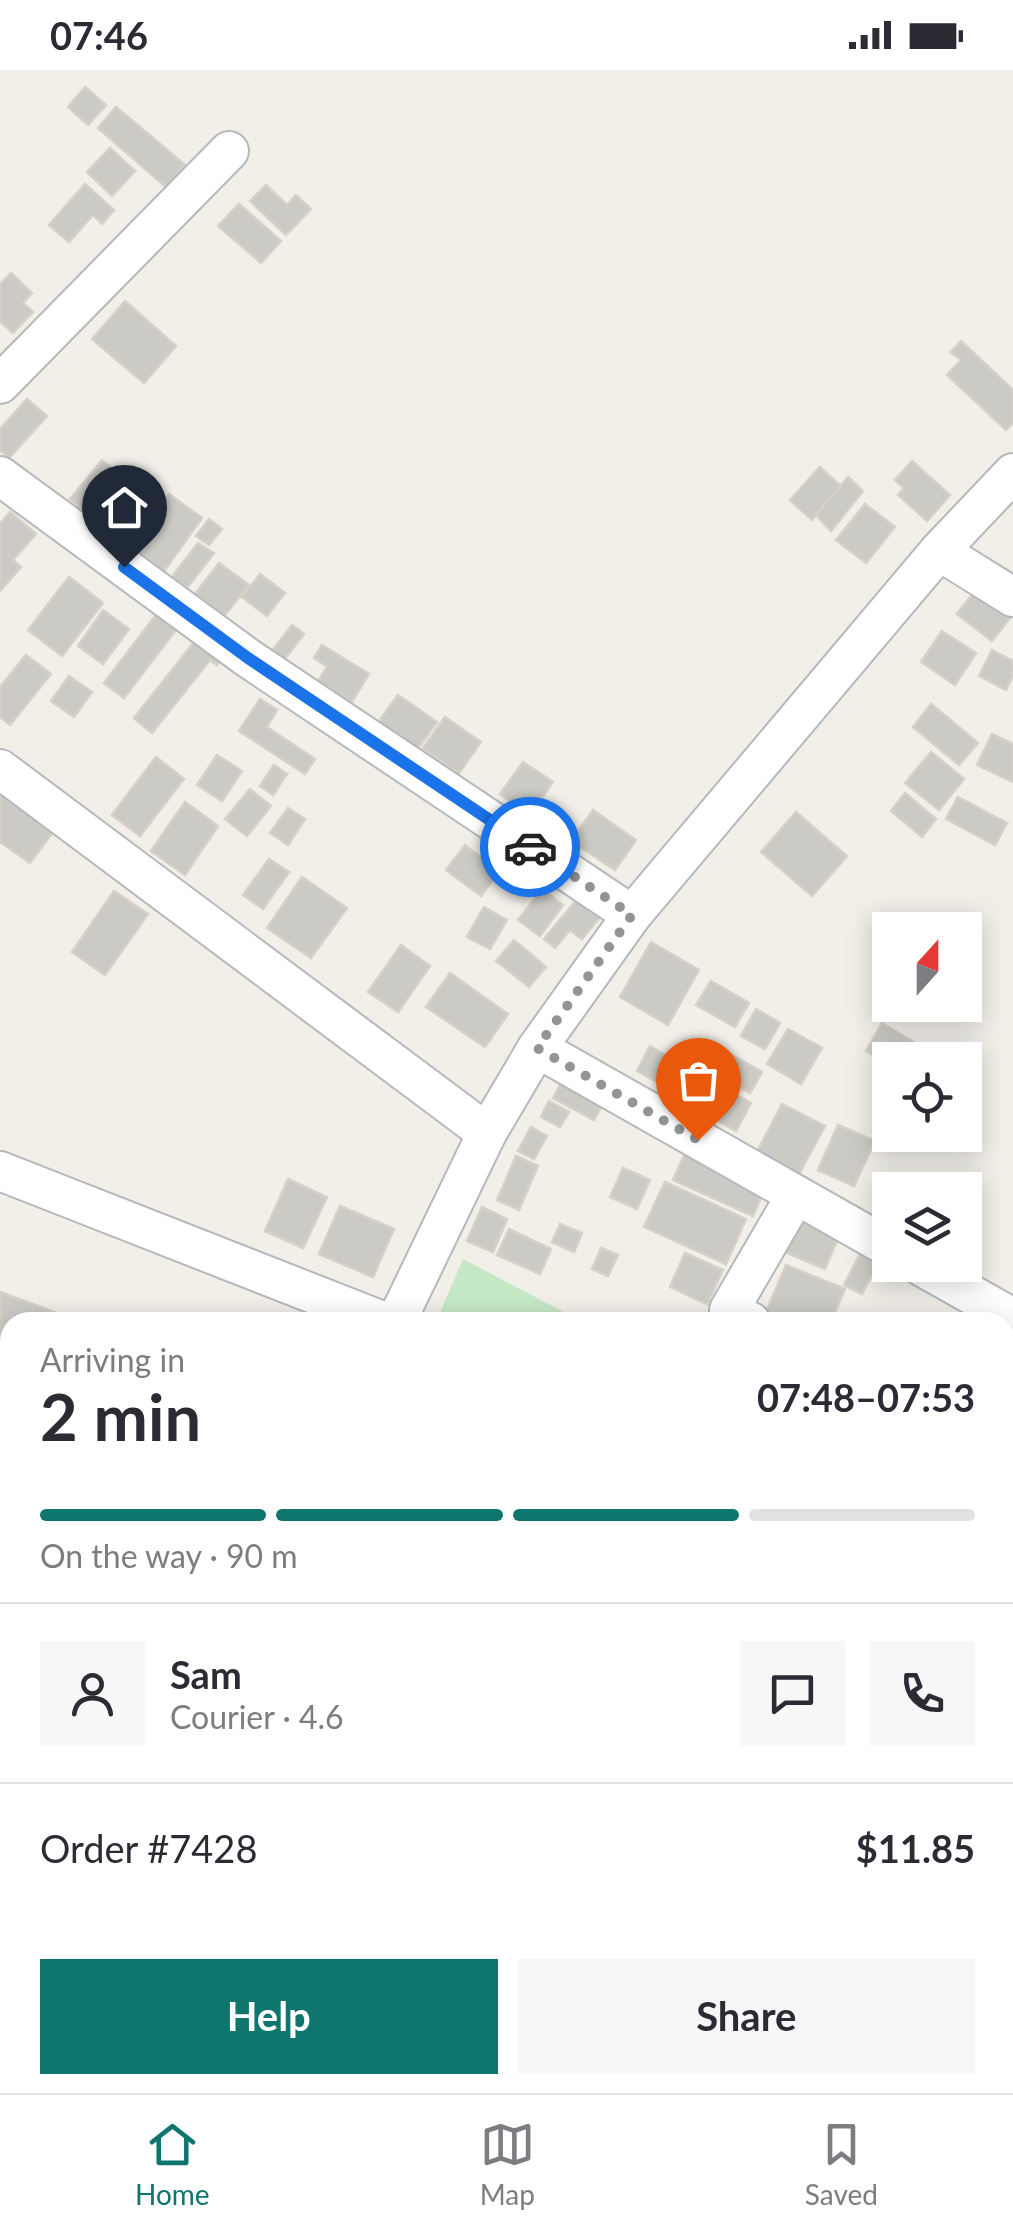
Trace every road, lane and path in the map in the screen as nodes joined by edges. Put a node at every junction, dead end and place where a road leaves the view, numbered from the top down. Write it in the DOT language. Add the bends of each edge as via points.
graph roads {
  1 [pos="229,151"];
  2 [pos="0,384"];
  3 [pos="1013,473"];
  4 [pos="0,476"];
  5 [pos="939,551"];
  6 [pos="1013,597"];
  7 [pos="0,768"];
  8 [pos="632,915"];
  9 [pos="537,1048"];
  10 [pos="487,1133"];
  11 [pos="0,1171"];
  12 [pos="796,1195"];
  13 [pos="872,1238"];
  14 [pos="950,1282"];
  15 [pos="360,1312"];
  16 [pos="401,1312"];
  17 [pos="733,1312"];
  18 [pos="1002,1312"];
  1 -- 2 [label="street"];
  3 -- 5 [label="street"];
  4 -- 8 [label="street" via="248,658"];
  5 -- 6 [label="street"];
  5 -- 8 [label="street"];
  7 -- 10 [label="street"];
  8 -- 9 [label="street"];
  9 -- 10 [label="street"];
  9 -- 12 [label="street"];
  10 -- 16 [label="street"];
  11 -- 15 [label="street"];
  12 -- 13 [label="street"];
  12 -- 17 [label="street"];
  14 -- 18 [label="street"];
}
